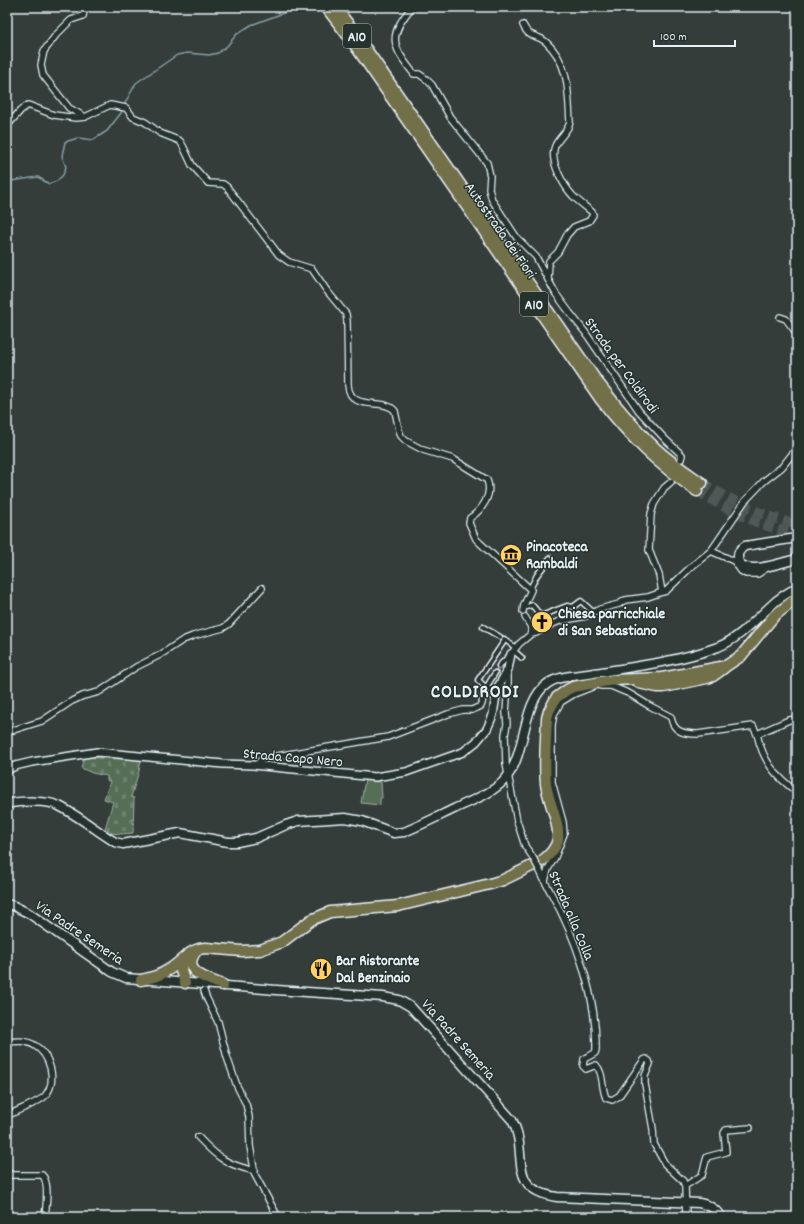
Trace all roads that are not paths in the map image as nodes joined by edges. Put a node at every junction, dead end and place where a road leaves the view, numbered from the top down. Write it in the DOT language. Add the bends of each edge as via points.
graph roads {
  1 [pos="85,7"];
  2 [pos="326,7"];
  3 [pos="335,7"];
  4 [pos="412,7"];
  5 [pos="523,25"];
  6 [pos="85,117"];
  7 [pos="7,126"];
  8 [pos="548,279"];
  9 [pos="780,317"];
  10 [pos="797,334"];
  11 [pos="797,448"];
  12 [pos="681,459"];
  13 [pos="671,482"];
  14 [pos="797,538"];
  15 [pos="711,551"];
  16 [pos="550,558"];
  17 [pos="797,559"];
  18 [pos="769,566"];
  19 [pos="797,586"];
  20 [pos="262,588"];
  21 [pos="530,589"];
  22 [pos="662,592"];
  23 [pos="797,598"];
  24 [pos="797,602"];
  25 [pos="782,609"];
  26 [pos="524,612"];
  27 [pos="593,612"];
  28 [pos="483,627"];
  29 [pos="531,634"];
  30 [pos="503,638"];
  31 [pos="514,651"];
  32 [pos="522,658"];
  33 [pos="499,666"];
  34 [pos="508,669"];
  35 [pos="496,673"];
  36 [pos="595,673"];
  37 [pos="605,674"];
  38 [pos="486,688"];
  39 [pos="497,693"];
  40 [pos="797,719"];
  41 [pos="7,732"];
  42 [pos="757,734"];
  43 [pos="11,765"];
  44 [pos="256,765"];
  45 [pos="7,770"];
  46 [pos="509,776"];
  47 [pos="797,792"];
  48 [pos="7,804"];
  49 [pos="545,882"];
  50 [pos="7,904"];
  51 [pos="198,950"];
  52 [pos="182,960"];
  53 [pos="192,965"];
  54 [pos="141,980"];
  55 [pos="185,983"];
  56 [pos="223,985"];
  57 [pos="204,991"];
  58 [pos="7,1042"];
  59 [pos="7,1116"];
  60 [pos="750,1128"];
  61 [pos="198,1137"];
  62 [pos="255,1171"];
  63 [pos="7,1172"];
  64 [pos="685,1186"];
  65 [pos="686,1202"];
  66 [pos="45,1217"];
  67 [pos="278,1217"];
  68 [pos="686,1217"];
  69 [pos="720,1217"];
  1 -- 6 [label="street" via="81,17 66,24 49,43 41,65 43,75 69,108"];
  2 -- 3 [label="highway, Autostrada dei Fiori / A10" via="612,414 653,458 700,487 654,446 607,395"];
  4 -- 8 [label="street, Strada per Coldirodi" via="397,27 395,36 399,53 414,74 419,74 432,85 450,117 487,163 492,200 517,238 536,257"];
  5 -- 8 [label="street" via="528,34 555,50 560,60 568,90 570,122 569,128 554,147 554,161 568,189 593,215 589,221 574,227 567,235 558,252 549,261"];
  6 -- 7 [label="street" via="54,115 28,105"];
  6 -- 21 [label="street" via="106,107 126,108 130,114 160,133 180,141 192,166 204,180 227,187 279,255 289,262 316,272 327,291 346,314 348,392 362,402 390,406 395,411 401,436 406,441 423,450 453,459 487,480 488,495 478,513 470,518 469,524 476,539"];
  8 -- 12 [label="street, Strada per Coldirodi" via="638,411 682,455"];
  9 -- 10 [label="street" via="786,319"];
  11 -- 15 [label="street" via="782,467 764,481 745,502"];
  13 -- 22 [label="street" via="664,488 651,514 649,550 659,575"];
  14 -- 18 [label="main road" via="749,545 740,551 738,558 744,567"];
  15 -- 18 [label="street" via="734,561 746,574 758,574"];
  15 -- 22 [label="street" via="670,589"];
  16 -- 21 [label="street"];
  17 -- 18 [label="main road"];
  19 -- 36 [label="main road" via="730,641 719,646 684,656"];
  20 -- 41 [label="street" via="223,628 183,640 102,690 72,701 42,721"];
  21 -- 26 [label="street"];
  22 -- 27 [label="street" via="648,597 624,600"];
  23 -- 25 [label="highway"];
  24 -- 25 [label="highway"];
  25 -- 51 [label="highway" via="741,656 707,678 664,687 625,679 604,681 573,687 556,698 547,718 546,777 558,834 556,847 542,861 490,884 398,906 330,912 311,920 282,942 268,948 253,951 206,948"];
  26 -- 27 [label="street" via="533,605 541,616 567,606 573,607 580,601"];
  26 -- 29 [label="street" via="531,627"];
  27 -- 29 [label="street" via="586,616 560,621"];
  28 -- 30 [label="street"];
  29 -- 31 [label="street"];
  30 -- 31 [label="street"];
  30 -- 38 [label="street" via="478,680"];
  31 -- 32 [label="street"];
  31 -- 33 [label="street"];
  31 -- 34 [label="street, Strada Capo Nero"];
  34 -- 39 [label="street, Strada Capo Nero"];
  34 -- 46 [label="street, Strada alla Colla" via="507,724 504,735"];
  35 -- 38 [label="street"];
  36 -- 37 [label="street"];
  36 -- 46 [label="main road" via="553,680 540,689 529,710 516,762"];
  38 -- 39 [label="street"];
  38 -- 44 [label="street" via="481,706 476,709 448,714 388,738 271,757 261,760"];
  39 -- 44 [label="street, Strada Capo Nero" via="487,730 476,742 463,752 406,772 375,777"];
  40 -- 42 [label="street"];
  42 -- 47 [label="street" via="766,761 773,771"];
  42 -- 49 [label="street" via="753,726 690,734 676,728 667,714 610,684 592,687 561,702 554,714 552,725 552,782 564,834"];
  43 -- 44 [label="street, Strada Capo Nero" via="97,752"];
  43 -- 45 [label="street, Strada Capo Nero"];
  46 -- 48 [label="main road" via="492,790 404,832 394,833 362,821 345,818 298,821 256,838 237,842 180,833 123,844 115,842 59,806 46,802"];
  46 -- 49 [label="street, Strada alla Colla, bridge" via="517,821 525,846"];
  49 -- 64 [label="street, Strada alla Colla" via="576,948 593,1010 596,1050 584,1059 583,1066 586,1069 596,1065 598,1067 606,1098 612,1100 619,1096 644,1060 649,1061 645,1084 654,1144 660,1158 680,1177"];
  50 -- 54 [label="main road, Via Padre Semeria" via="30,914 112,972 126,978"];
  51 -- 52 [label="highway"];
  51 -- 53 [label="highway" via="192,957"];
  52 -- 54 [label="highway" via="161,974"];
  52 -- 55 [label="highway" via="181,971"];
  53 -- 55 [label="highway"];
  53 -- 56 [label="highway" via="194,971 202,978"];
  54 -- 55 [label="main road, Via Padre Semeria"];
  55 -- 56 [label="main road, Via Padre Semeria"];
  56 -- 65 [label="main road, Via Padre Semeria" via="399,1000 411,1007 512,1120 518,1134 522,1170 532,1188 542,1194 557,1197"];
  57 -- 62 [label="street" via="218,1022 227,1057 246,1104"];
  58 -- 59 [label="street" via="33,1044 47,1059 52,1078 45,1096"];
  60 -- 64 [label="street" via="726,1130 726,1152 708,1156 702,1175"];
  61 -- 62 [label="street" via="223,1161"];
  62 -- 67 [label="street"];
  63 -- 66 [label="street" via="12,1175 42,1174 47,1186"];
  64 -- 65 [label="street"];
  65 -- 68 [label="street"];
  65 -- 69 [label="main road, Via Padre Semeria" via="707,1204 715,1209"];
}
